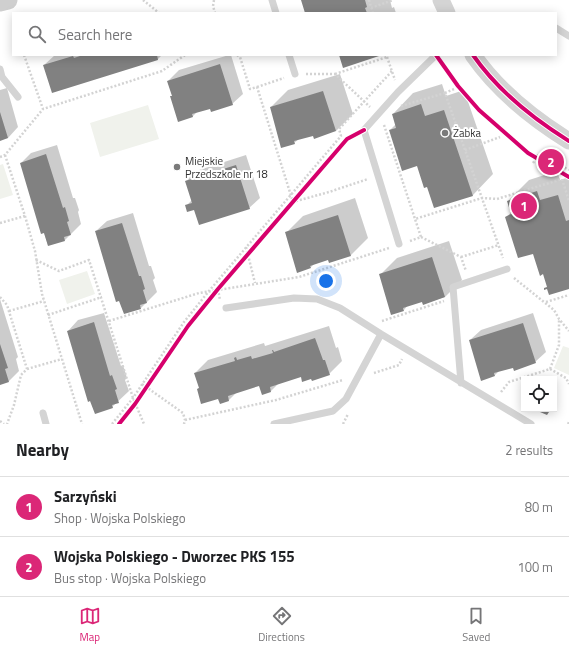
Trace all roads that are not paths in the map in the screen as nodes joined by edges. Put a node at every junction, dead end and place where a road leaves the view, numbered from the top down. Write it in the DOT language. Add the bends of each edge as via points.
graph roads {
  1 [pos="8,0"];
  2 [pos="272,0"];
  3 [pos="441,0"];
  4 [pos="0,2"];
  5 [pos="276,12"];
  6 [pos="447,12"];
  7 [pos="557,29"];
  8 [pos="569,36"];
  9 [pos="289,56"];
  10 [pos="435,56"];
  11 [pos="477,58"];
  12 [pos="0,70"];
  13 [pos="295,74"];
  14 [pos="18,97"];
  15 [pos="569,140"];
  16 [pos="399,244"];
  17 [pos="507,269"];
  18 [pos="226,308"];
  19 [pos="381,334"];
  20 [pos="461,383"];
  21 [pos="42,413"];
  22 [pos="46,424"];
  23 [pos="274,424"];
  24 [pos="531,424"];
  1 -- 4 [label="main road"];
  2 -- 5 [label="lane"];
  3 -- 6 [label="street"];
  7 -- 8 [label="lane"];
  9 -- 13 [label="lane"];
  10 -- 16 [label="lane" via="364,130"];
  11 -- 15 [label="street" via="503,90 522,108"];
  12 -- 14 [label="lane" via="2,77"];
  17 -- 20 [label="lane" via="453,287"];
  18 -- 19 [label="lane" via="294,298 316,300 340,308"];
  19 -- 20 [label="lane"];
  19 -- 23 [label="lane" via="346,399 333,411"];
  20 -- 24 [label="lane"];
  21 -- 22 [label="lane"];
}
